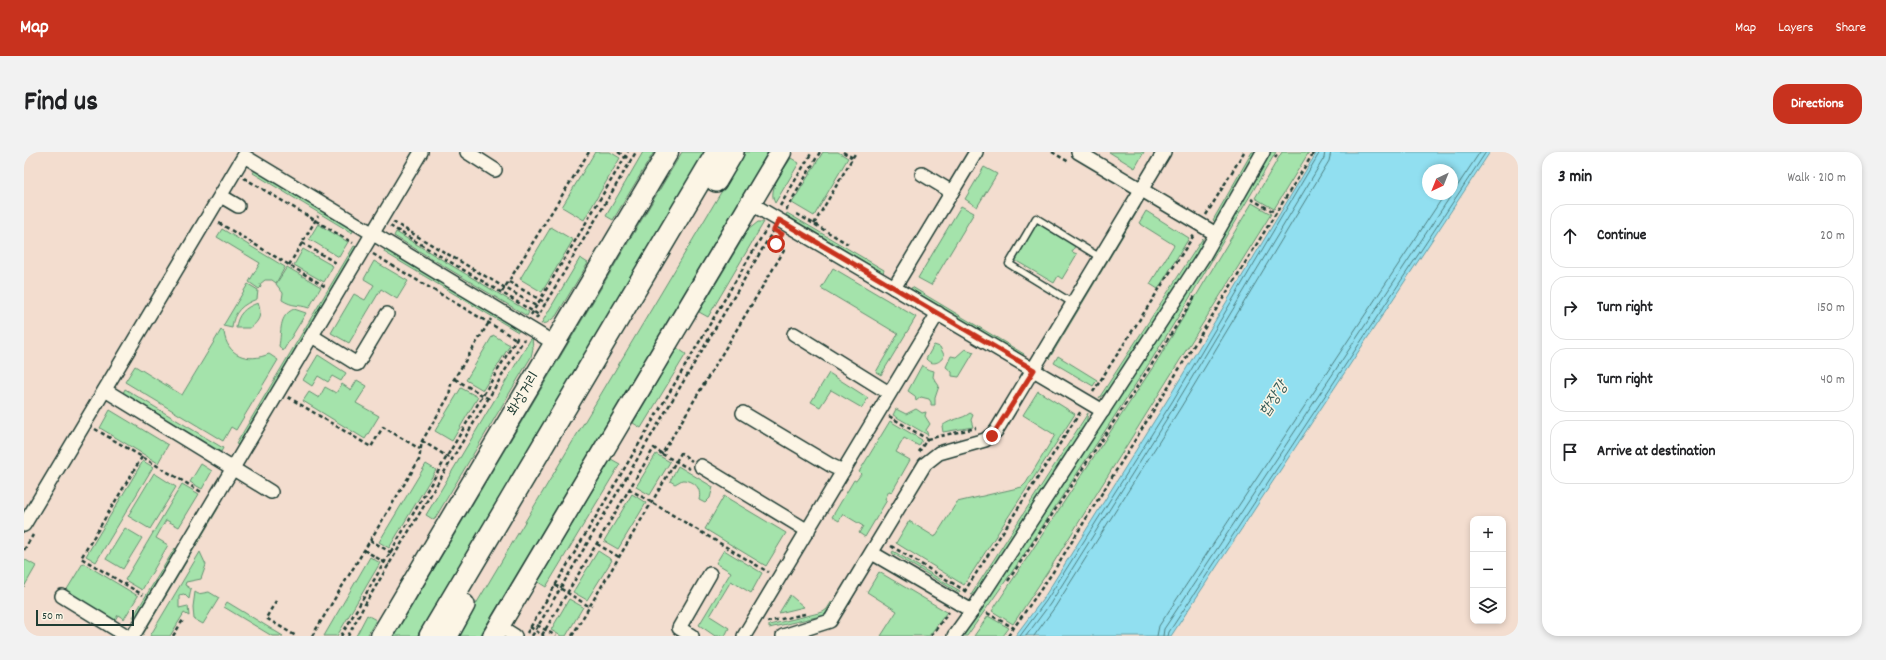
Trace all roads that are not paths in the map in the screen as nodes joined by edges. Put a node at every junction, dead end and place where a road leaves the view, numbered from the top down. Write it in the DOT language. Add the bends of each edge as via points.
graph roads {
  1 [pos="421,152"];
  2 [pos="467,152"];
  3 [pos="668,152"];
  4 [pos="717,152"];
  5 [pos="734,152"];
  6 [pos="781,152"];
  7 [pos="976,152"];
  8 [pos="1078,152"];
  9 [pos="1164,152"];
  10 [pos="1263,152"];
  11 [pos="241,154"];
  12 [pos="495,170"];
  13 [pos="922,174"];
  14 [pos="1142,190"];
  15 [pos="952,192"];
  16 [pos="221,196"];
  17 [pos="750,203"];
  18 [pos="238,206"];
  19 [pos="372,233"];
  20 [pos="1216,234"];
  21 [pos="1101,258"];
  22 [pos="894,288"];
  23 [pos="1074,304"];
  24 [pos="938,313"];
  25 [pos="387,314"];
  26 [pos="794,334"];
  27 [pos="312,336"];
  28 [pos="554,343"];
  29 [pos="1034,370"];
  30 [pos="105,390"];
  31 [pos="890,393"];
  32 [pos="1103,411"];
  33 [pos="743,412"];
  34 [pos="701,466"];
  35 [pos="232,469"];
  36 [pos="843,471"];
  37 [pos="271,492"];
  38 [pos="24,525"];
  39 [pos="808,531"];
  40 [pos="872,553"];
  41 [pos="710,574"];
  42 [pos="62,596"];
  43 [pos="972,611"];
  44 [pos="502,633"];
  45 [pos="127,636"];
  46 [pos="133,636"];
  47 [pos="381,636"];
  48 [pos="430,636"];
  49 [pos="446,636"];
  50 [pos="692,636"];
  51 [pos="744,636"];
  52 [pos="783,636"];
  53 [pos="954,636"];
  1 -- 19 [label="street"];
  2 -- 12 [label="street"];
  3 -- 28 [label="main road, 화성거리"];
  4 -- 48 [label="highway"];
  5 -- 49 [label="highway"];
  6 -- 17 [label="main road"];
  7 -- 15 [label="street"];
  8 -- 14 [label="street"];
  9 -- 14 [label="street"];
  10 -- 20 [label="street"];
  11 -- 16 [label="street"];
  11 -- 19 [label="street"];
  13 -- 15 [label="street"];
  14 -- 20 [label="street"];
  14 -- 21 [label="street"];
  15 -- 22 [label="street"];
  16 -- 18 [label="street"];
  16 -- 30 [label="street"];
  17 -- 22 [label="street" via="774,223"];
  17 -- 44 [label="main road"];
  19 -- 27 [label="street"];
  19 -- 28 [label="street"];
  20 -- 32 [label="street"];
  21 -- 23 [label="street"];
  21 -- 23 [label="lane" via="1036,218 1009,264"];
  22 -- 24 [label="street"];
  23 -- 29 [label="street"];
  24 -- 29 [label="street"];
  24 -- 31 [label="street"];
  25 -- 27 [label="street" via="357,364"];
  26 -- 31 [label="street"];
  27 -- 35 [label="street"];
  28 -- 47 [label="main road, 화성거리"];
  29 -- 32 [label="street"];
  29 -- 40 [label="street" via="992,436 938,453 925,464"];
  30 -- 35 [label="street"];
  30 -- 38 [label="street"];
  31 -- 36 [label="street" via="884,413"];
  32 -- 43 [label="street"];
  33 -- 36 [label="street"];
  34 -- 39 [label="street"];
  35 -- 37 [label="street"];
  35 -- 46 [label="street"];
  36 -- 39 [label="street"];
  39 -- 51 [label="street" via="774,575"];
  40 -- 43 [label="street"];
  40 -- 52 [label="street" via="830,621"];
  41 -- 50 [label="street" via="679,628"];
  42 -- 45 [label="street"];
  43 -- 53 [label="street"];
}
